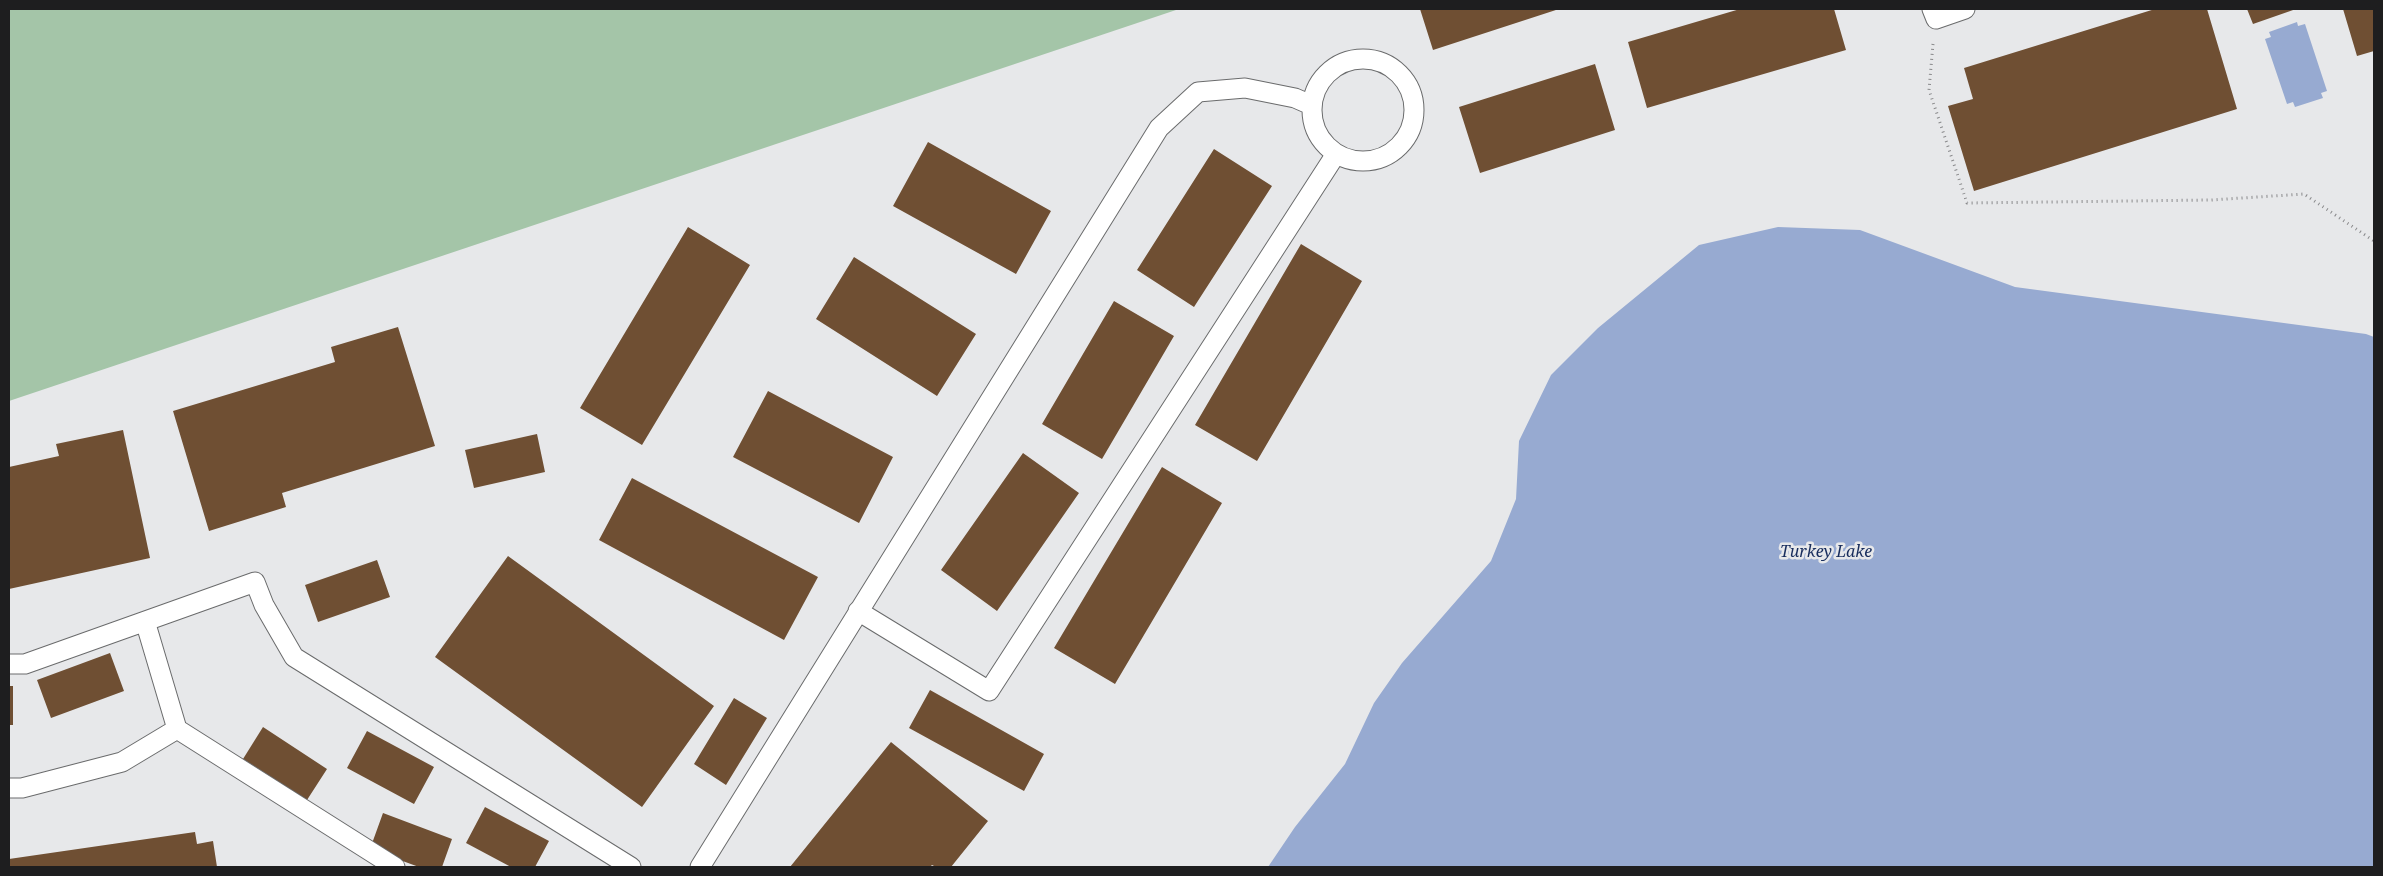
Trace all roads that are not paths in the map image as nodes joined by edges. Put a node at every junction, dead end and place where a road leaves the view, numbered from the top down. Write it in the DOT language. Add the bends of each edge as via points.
graph roads {
  1 [pos="1965,9"];
  2 [pos="1934,14"];
  3 [pos="1312,106"];
  4 [pos="1336,154"];
  5 [pos="858,611"];
  6 [pos="145,621"];
  7 [pos="9,664"];
  8 [pos="177,729"];
  9 [pos="9,788"];
  10 [pos="395,867"];
  11 [pos="631,867"];
  12 [pos="700,867"];
  1 -- 2 [label="lane"];
  3 -- 4 [label="lane" via="1316,132"];
  3 -- 4 [label="lane" via="1316,88 1330,70 1345,61 1363,58 1381,62 1401,76 1410,91 1414,115 1409,132 1396,149 1370,161 1352,160"];
  3 -- 5 [label="lane" via="1295,98 1245,88 1198,92 1159,128"];
  4 -- 5 [label="lane" via="989,691"];
  5 -- 12 [label="lane"];
  6 -- 7 [label="lane" via="25,664"];
  6 -- 8 [label="lane"];
  6 -- 11 [label="lane" via="255,582 264,605 294,657"];
  8 -- 9 [label="lane" via="122,762 22,788"];
  8 -- 10 [label="lane"];
}
